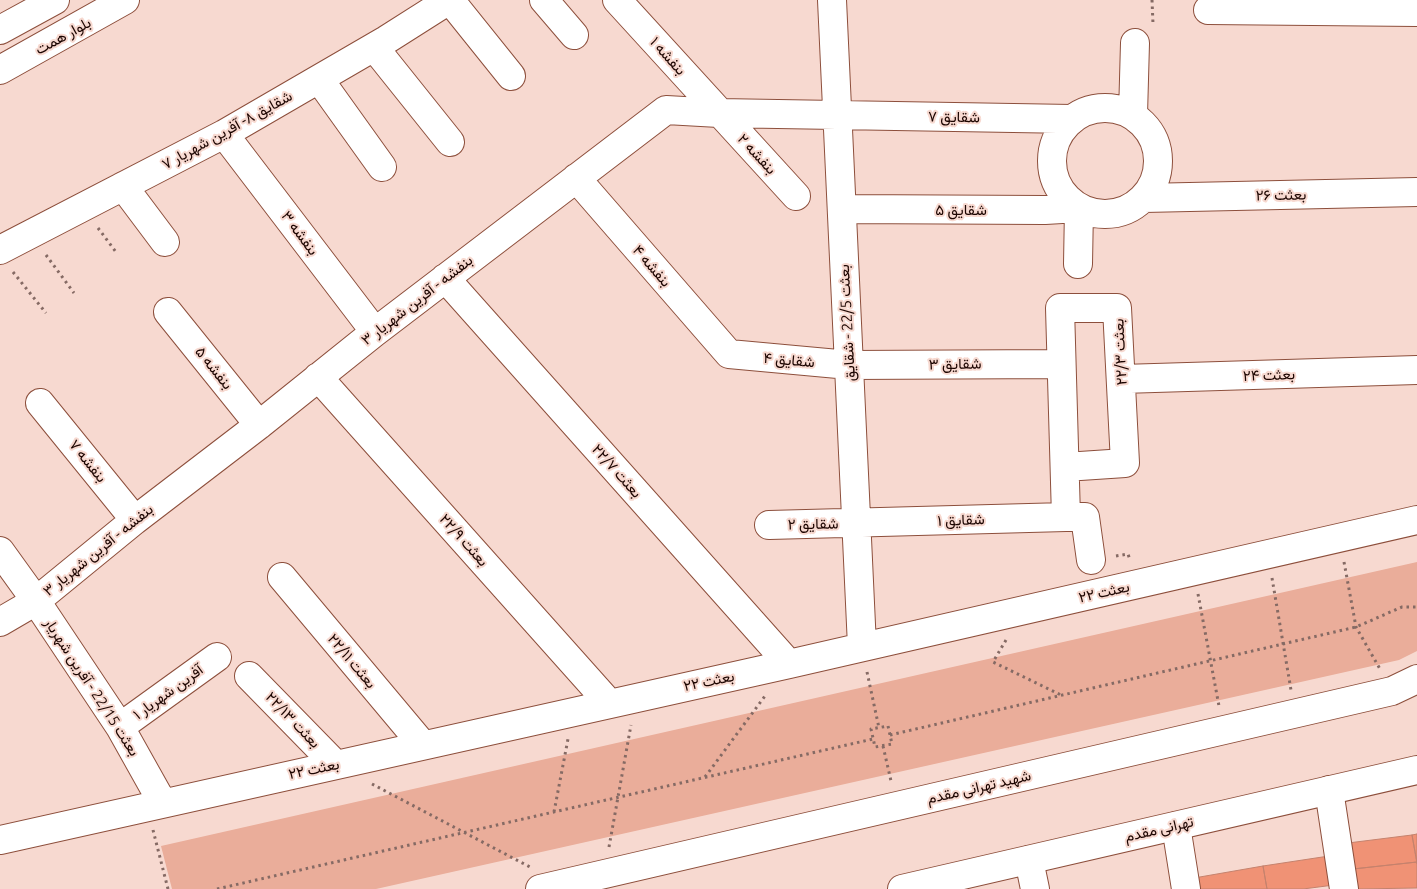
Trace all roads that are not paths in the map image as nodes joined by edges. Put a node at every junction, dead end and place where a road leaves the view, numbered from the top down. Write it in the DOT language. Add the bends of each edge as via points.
graph roads {
  1 [pos="125,0"];
  2 [pos="450,0"];
  3 [pos="544,0"];
  4 [pos="617,0"];
  5 [pos="832,0"];
  6 [pos="52,1"];
  7 [pos="1208,10"];
  8 [pos="1417,12"];
  9 [pos="0,30"];
  10 [pos="73,31"];
  11 [pos="574,35"];
  12 [pos="1136,43"];
  13 [pos="374,47"];
  14 [pos="0,70"];
  15 [pos="511,76"];
  16 [pos="319,79"];
  17 [pos="719,113"];
  18 [pos="837,115"];
  19 [pos="1133,115"];
  20 [pos="1072,119"];
  21 [pos="224,134"];
  22 [pos="450,142"];
  23 [pos="382,167"];
  24 [pos="576,178"];
  25 [pos="123,186"];
  26 [pos="1417,192"];
  27 [pos="796,196"];
  28 [pos="1144,198"];
  29 [pos="1080,208"];
  30 [pos="842,209"];
  31 [pos="165,242"];
  32 [pos="6,260"];
  33 [pos="1078,264"];
  34 [pos="445,278"];
  35 [pos="168,312"];
  36 [pos="375,332"];
  37 [pos="729,354"];
  38 [pos="1061,364"];
  39 [pos="849,365"];
  40 [pos="1417,370"];
  41 [pos="318,377"];
  42 [pos="1122,379"];
  43 [pos="40,403"];
  44 [pos="260,425"];
  45 [pos="1065,467"];
  46 [pos="1066,517"];
  47 [pos="135,520"];
  48 [pos="1417,520"];
  49 [pos="856,523"];
  50 [pos="769,525"];
  51 [pos="0,551"];
  52 [pos="1091,560"];
  53 [pos="282,577"];
  54 [pos="36,601"];
  55 [pos="0,622"];
  56 [pos="862,646"];
  57 [pos="217,657"];
  58 [pos="789,664"];
  59 [pos="249,676"];
  60 [pos="1417,679"];
  61 [pos="609,703"];
  62 [pos="120,727"];
  63 [pos="422,744"];
  64 [pos="336,765"];
  65 [pos="1417,770"];
  66 [pos="1330,790"];
  67 [pos="154,804"];
  68 [pos="1176,826"];
  69 [pos="0,840"];
  70 [pos="1029,860"];
  71 [pos="552,886"];
  72 [pos="902,889"];
  73 [pos="1035,889"];
  74 [pos="1186,889"];
  75 [pos="1344,889"];
  1 -- 10 [label="street, بلوار همت"];
  2 -- 13 [label="street, شقایق ۸- آفرین شهریار ۷"];
  2 -- 15 [label="street"];
  3 -- 11 [label="street"];
  4 -- 17 [label="street, بنفشه ۱"];
  5 -- 18 [label="street, بعثت 22/5 - شقایق"];
  6 -- 9 [label="street"];
  6 -- 10 [label="street"];
  7 -- 8 [label="street"];
  10 -- 14 [label="street, بلوار همت"];
  12 -- 19 [label="street"];
  13 -- 16 [label="street, شقایق ۸- آفرین شهریار ۷"];
  13 -- 22 [label="street"];
  16 -- 21 [label="street, شقایق ۸- آفرین شهریار ۷"];
  16 -- 23 [label="street"];
  17 -- 18 [label="street, بنفشه - آفرین شهریار ۳"];
  17 -- 24 [label="street, بنفشه - آفرین شهریار ۳" via="666,110"];
  17 -- 27 [label="street, بنفشه ۲"];
  18 -- 20 [label="street, شقایق ۷"];
  18 -- 30 [label="street, بعثت 22/5 - شقایق"];
  19 -- 20 [label="street" via="1102,107"];
  19 -- 28 [label="street" via="1154,138 1158,154 1158,169"];
  20 -- 29 [label="street" via="1060,132 1053,148 1052,165 1056,182 1065,197"];
  21 -- 25 [label="street, شقایق ۸- آفرین شهریار ۷"];
  21 -- 36 [label="street, بنفشه ۳"];
  24 -- 34 [label="street, بنفشه - آفرین شهریار ۳"];
  24 -- 37 [label="street, بنفشه ۴"];
  25 -- 31 [label="street"];
  25 -- 32 [label="street, شقایق ۸- آفرین شهریار ۷" via="30,235"];
  26 -- 28 [label="street, بعثت ۲۶"];
  28 -- 29 [label="street" via="1114,214"];
  29 -- 30 [label="street, شقایق ۵"];
  29 -- 33 [label="street"];
  30 -- 39 [label="street, بعثت 22/5 - شقایق"];
  34 -- 36 [label="street, بنفشه - آفرین شهریار ۳"];
  34 -- 58 [label="street, بعثت ۲۲/۷"];
  35 -- 44 [label="street, بنفشه ۵"];
  36 -- 41 [label="street, بنفشه - آفرین شهریار ۳"];
  37 -- 39 [label="street, شقایق ۴"];
  38 -- 39 [label="street, شقایق ۳"];
  38 -- 42 [label="street, بعثت ۲۲/۳" via="1060,308 1118,308"];
  38 -- 45 [label="street, بعثت ۲۲/۳"];
  39 -- 49 [label="street, بعثت 22/5 - شقایق"];
  40 -- 42 [label="street, بعثت ۲۴"];
  41 -- 44 [label="street, بنفشه - آفرین شهریار ۳"];
  41 -- 61 [label="street, بعثت ۲۲/۹"];
  42 -- 45 [label="street, بعثت ۲۲/۳" via="1125,463"];
  43 -- 47 [label="street, بنفشه ۷"];
  44 -- 47 [label="street, بنفشه - آفرین شهریار ۳"];
  45 -- 46 [label="street"];
  46 -- 49 [label="street, شقایق ۱"];
  46 -- 52 [label="street, شقایق ۱" via="1085,517"];
  47 -- 54 [label="street, بنفشه - آفرین شهریار ۳"];
  48 -- 56 [label="street, بعثت ۲۲"];
  49 -- 50 [label="street, شقایق ۲"];
  49 -- 56 [label="street, بعثت 22/5 - شقایق"];
  51 -- 54 [label="street, بعثت 22/15 - آفرین شهریار"];
  53 -- 63 [label="street, بعثت ۲۲/۱۱"];
  54 -- 55 [label="street, بنفشه - آفرین شهریار ۳"];
  54 -- 62 [label="street, بعثت 22/15 - آفرین شهریار"];
  56 -- 58 [label="street, بعثت ۲۲"];
  57 -- 62 [label="street, آفرین شهریار ۱"];
  58 -- 61 [label="street, بعثت ۲۲"];
  59 -- 64 [label="street, بعثت ۲۲/۱۳"];
  60 -- 71 [label="street, شهید تهرانی مقدم" via="1392,691"];
  61 -- 63 [label="street, بعثت ۲۲"];
  62 -- 67 [label="street, بعثت 22/15 - آفرین شهریار"];
  63 -- 64 [label="street, بعثت ۲۲"];
  64 -- 67 [label="street, بعثت ۲۲"];
  65 -- 66 [label="street, تهرانی مقدم"];
  66 -- 68 [label="street, تهرانی مقدم"];
  66 -- 75 [label="street"];
  67 -- 69 [label="street, بعثت ۲۲"];
  68 -- 70 [label="street, تهرانی مقدم"];
  68 -- 74 [label="street"];
  70 -- 72 [label="street, تهرانی مقدم"];
  70 -- 73 [label="street"];
}
